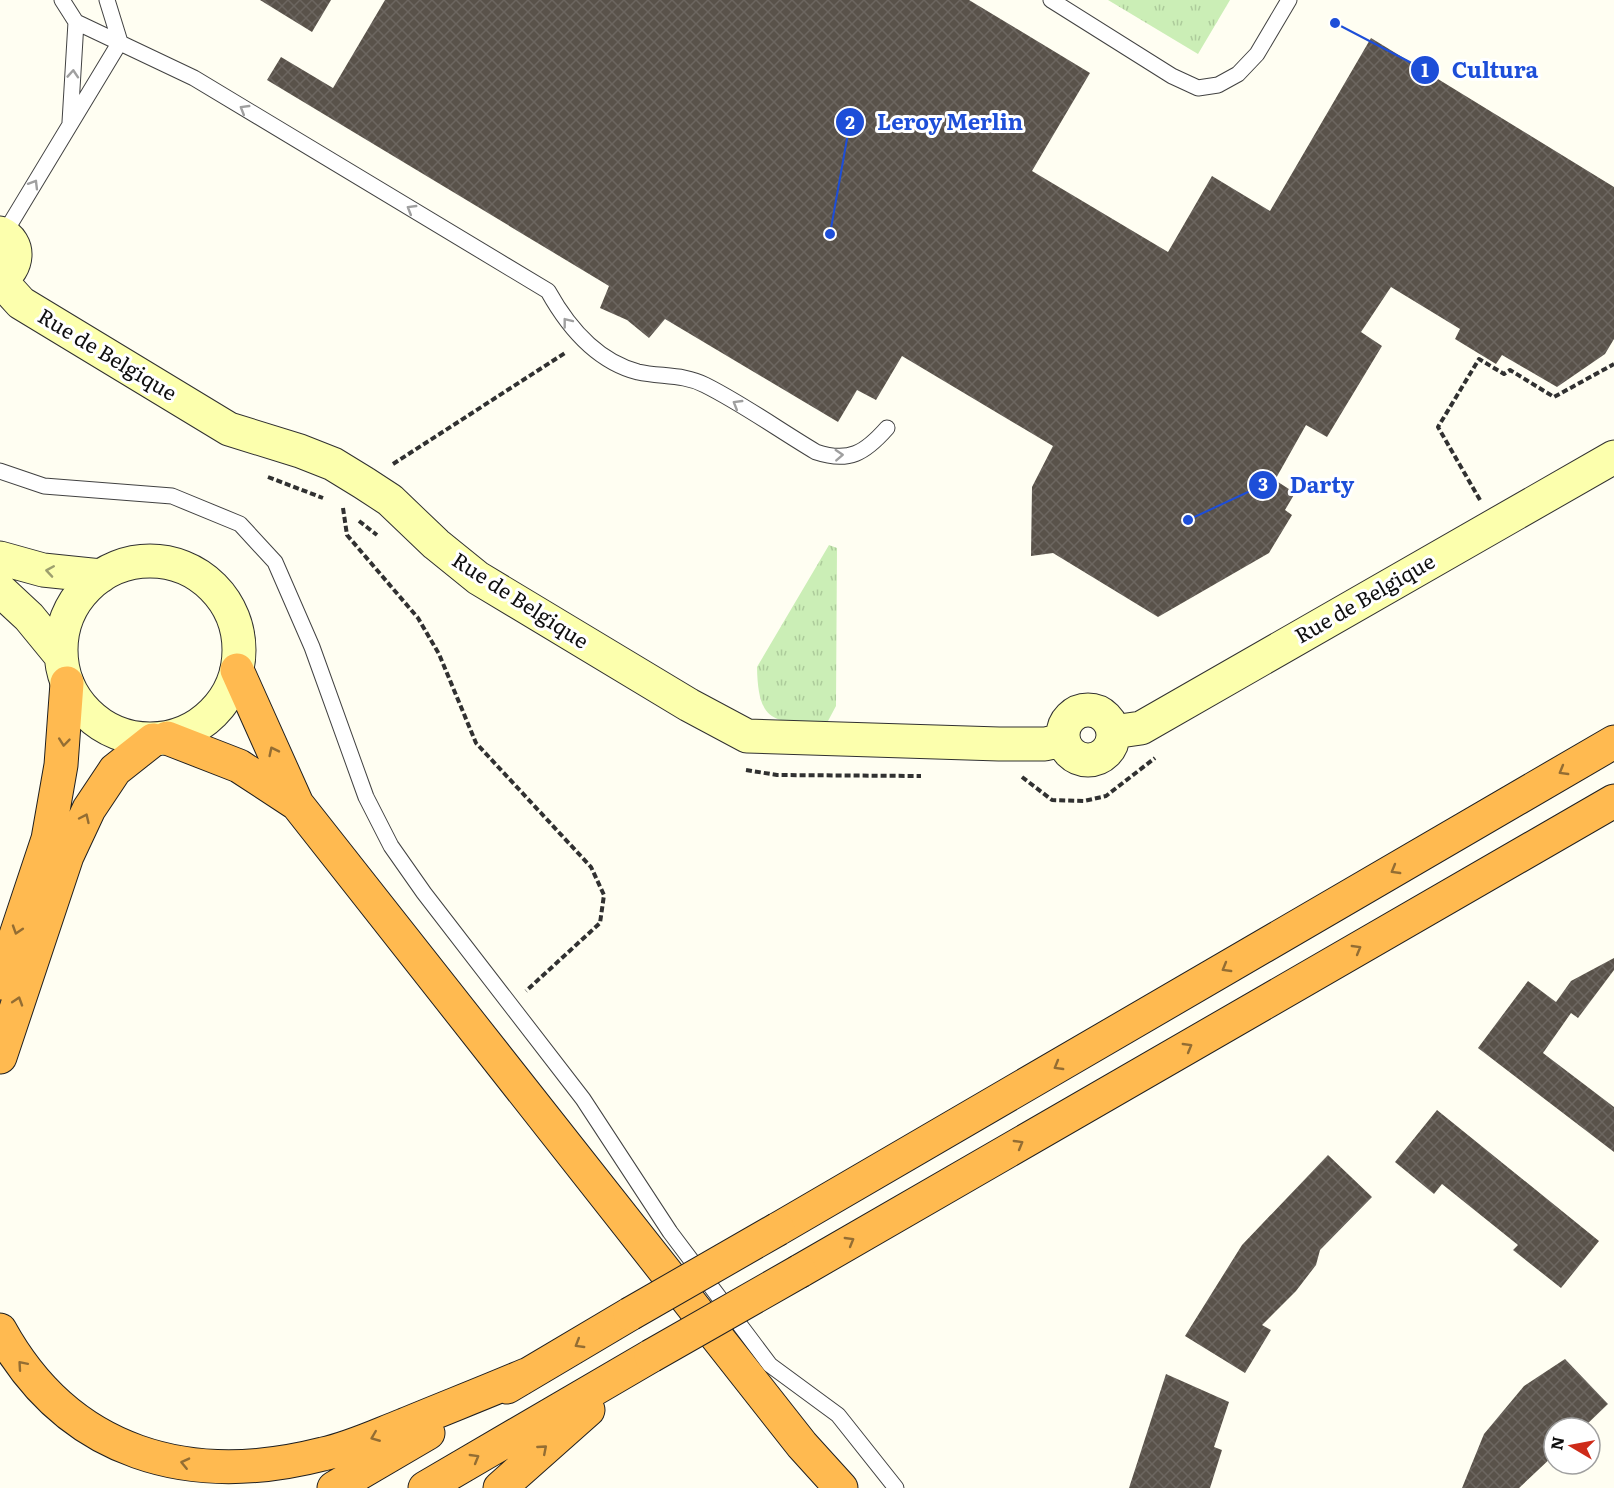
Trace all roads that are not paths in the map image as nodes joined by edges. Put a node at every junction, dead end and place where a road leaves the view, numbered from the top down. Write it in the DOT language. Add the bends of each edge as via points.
graph roads {
  1 [pos="62,0"];
  2 [pos="107,0"];
  3 [pos="1051,0"];
  4 [pos="1289,0"];
  5 [pos="76,22"];
  6 [pos="120,42"];
  7 [pos="70,125"];
  8 [pos="2,234"];
  9 [pos="0,280"];
  10 [pos="887,429"];
  11 [pos="1614,457"];
  12 [pos="0,471"];
  13 [pos="0,558"];
  14 [pos="101,576"];
  15 [pos="0,590"];
  16 [pos="64,670"];
  17 [pos="237,670"];
  18 [pos="160,739"];
  19 [pos="1614,742"];
  20 [pos="1614,801"];
  21 [pos="297,804"];
  22 [pos="0,983"];
  23 [pos="0,1057"];
  24 [pos="0,1330"];
  25 [pos="651,1356"];
  26 [pos="526,1375"];
  27 [pos="802,1445"];
  28 [pos="334,1488"];
  29 [pos="425,1488"];
  30 [pos="500,1488"];
  31 [pos="821,1488"];
  32 [pos="841,1488"];
  33 [pos="896,1488"];
  1 -- 5 [label="lane"];
  2 -- 6 [label="lane"];
  3 -- 4 [label="lane" via="1172,76 1198,88 1218,86 1238,74 1257,54"];
  5 -- 6 [label="lane"];
  7 -- 5 [label="lane, one-way"];
  6 -- 7 [label="lane"];
  6 -- 10 [label="lane" via="194,78 548,291 563,319 583,341 609,359 637,372 675,375 704,384 828,456 852,455 868,449"];
  8 -- 7 [label="lane, one-way"];
  8 -- 9 [label="street" via="10,240 16,254 12,270"];
  9 -- 11 [label="street, Rue de Belgique" via="21,303 229,429 300,451 364,483 390,500 478,578 747,736 1045,744 1064,740 1068,720 1089,709 1104,715 1113,732 1141,728"];
  12 -- 33 [label="lane" via="44,486 172,496 240,524 275,562 312,646 366,797 391,846 583,1099 670,1232 770,1365 838,1415"];
  14 -- 13 [label="street, one-way" via="43,570"];
  14 -- 16 [label="street" via="78,597 64,626"];
  14 -- 17 [label="street" via="125,565 151,561 177,565 201,576 220,595 233,618 239,644"];
  15 -- 16 [label="street" via="29,617"];
  16 -- 18 [label="street" via="81,707 101,725 126,736"];
  16 -- 22 [label="highway, one-way" via="64,746 48,839"];
  17 -- 18 [label="street" via="223,701 199,725"];
  21 -- 17 [label="highway, one-way"];
  18 -- 21 [label="highway" via="239,766"];
  23 -- 18 [label="highway, one-way" via="67,856 89,809 115,770"];
  19 -- 26 [label="highway, one-way, bridge"];
  25 -- 20 [label="highway, one-way, bridge"];
  21 -- 27 [label="highway"];
  26 -- 24 [label="highway, one-way" via="325,1454 271,1466 208,1468 141,1453 93,1432 52,1400 14,1355"];
  29 -- 25 [label="highway, one-way"];
  30 -- 25 [label="highway, one-way"];
  26 -- 28 [label="highway"];
  27 -- 31 [label="highway"];
  27 -- 32 [label="highway"];
}
